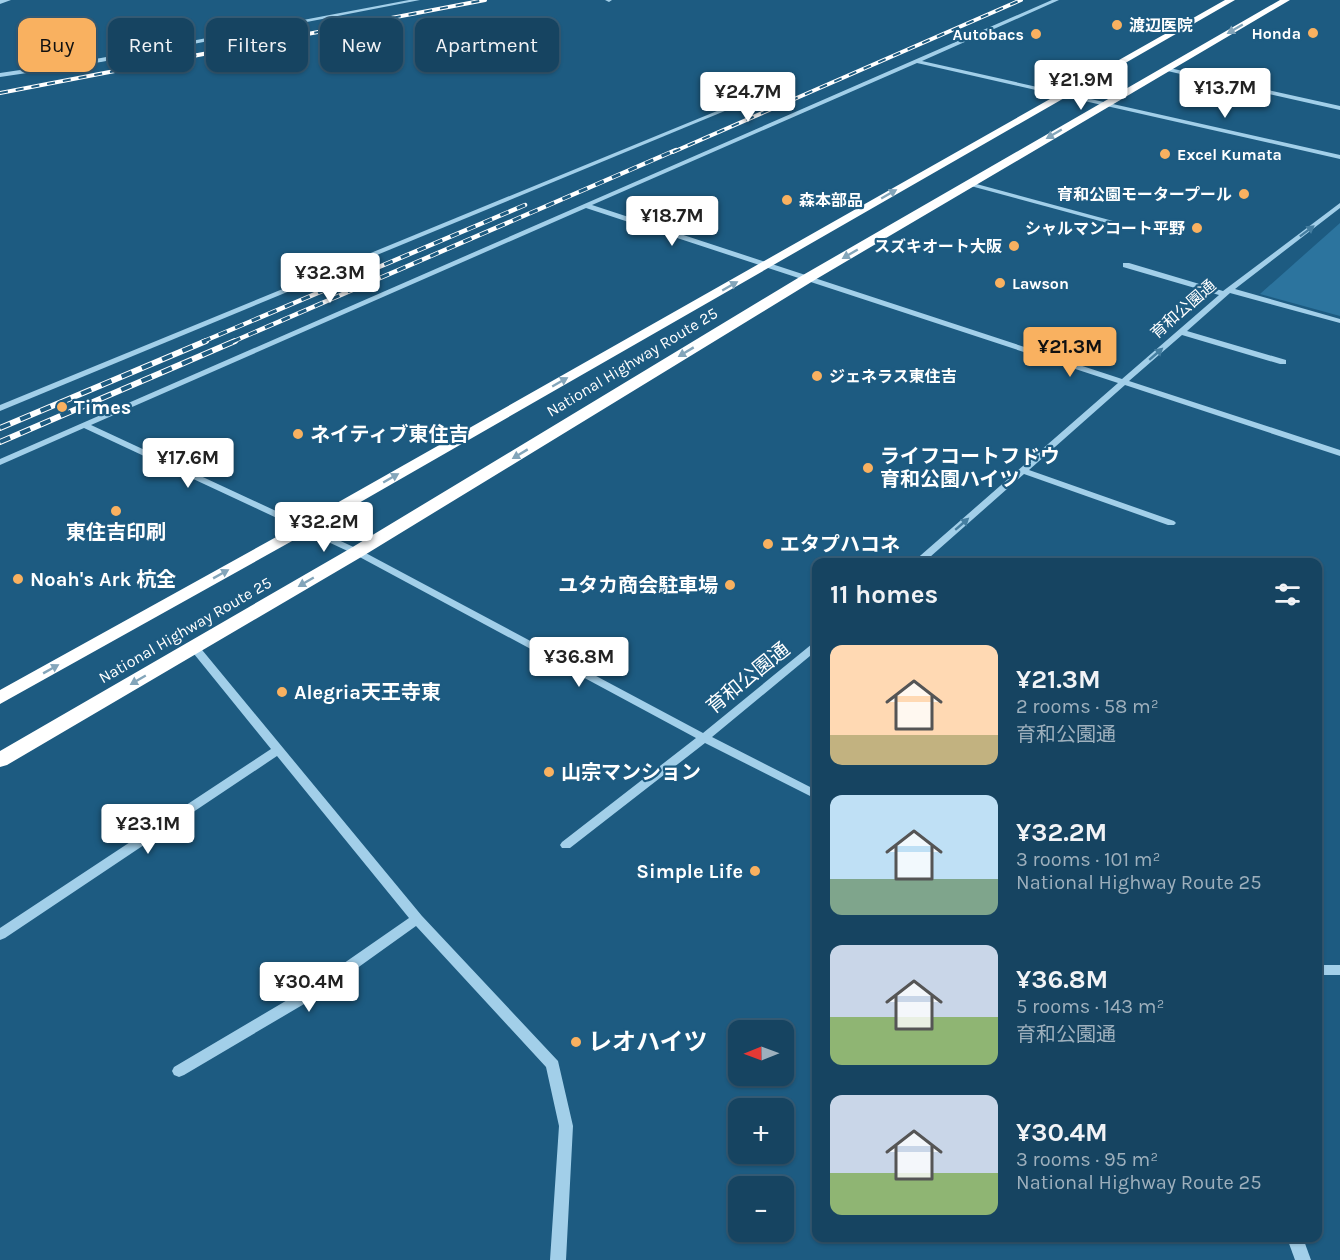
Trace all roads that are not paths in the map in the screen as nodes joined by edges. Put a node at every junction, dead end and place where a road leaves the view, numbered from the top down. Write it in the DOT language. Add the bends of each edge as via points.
graph roads {
  1 [pos="8,0"];
  2 [pos="417,0"];
  3 [pos="1056,0"];
  4 [pos="1231,0"];
  5 [pos="1286,0"];
  6 [pos="0,2"];
  7 [pos="919,62"];
  8 [pos="1165,69"];
  9 [pos="0,75"];
  10 [pos="1063,95"];
  11 [pos="758,96"];
  12 [pos="1104,105"];
  13 [pos="1340,108"];
  14 [pos="1340,157"];
  15 [pos="969,184"];
  16 [pos="1340,205"];
  17 [pos="587,206"];
  18 [pos="1111,222"];
  19 [pos="766,265"];
  20 [pos="1126,265"];
  21 [pos="808,278"];
  22 [pos="1226,292"];
  23 [pos="1340,321"];
  24 [pos="1182,332"];
  25 [pos="1283,362"];
  26 [pos="1124,382"];
  27 [pos="0,408"];
  28 [pos="84,425"];
  29 [pos="1340,453"];
  30 [pos="0,462"];
  31 [pos="1023,471"];
  32 [pos="1171,523"];
  33 [pos="303,528"];
  34 [pos="357,552"];
  35 [pos="923,558"];
  36 [pos="194,648"];
  37 [pos="812,649"];
  38 [pos="0,698"];
  39 [pos="704,738"];
  40 [pos="278,750"];
  41 [pos="0,760"];
  42 [pos="812,793"];
  43 [pos="566,845"];
  44 [pos="417,919"];
  45 [pos="0,935"];
  46 [pos="1322,970"];
  47 [pos="1340,970"];
  48 [pos="179,1071"];
  49 [pos="1296,1242"];
  50 [pos="558,1260"];
  51 [pos="1303,1260"];
  1 -- 6 [label="street"];
  2 -- 9 [label="street" via="101,60"];
  3 -- 7 [label="street"];
  4 -- 10 [label="highway, National Highway Route 25"];
  5 -- 8 [label="highway, National Highway Route 25, one-way"];
  7 -- 10 [label="street"];
  7 -- 17 [label="street"];
  8 -- 12 [label="highway, National Highway Route 25"];
  8 -- 13 [label="street"];
  10 -- 12 [label="street"];
  19 -- 10 [label="highway, National Highway Route 25, one-way"];
  11 -- 27 [label="street"];
  12 -- 14 [label="street"];
  12 -- 15 [label="highway, National Highway Route 25, one-way"];
  15 -- 18 [label="street"];
  15 -- 21 [label="highway, National Highway Route 25, one-way"];
  22 -- 16 [label="street, 育和公園通, one-way"];
  17 -- 19 [label="street"];
  17 -- 28 [label="street"];
  19 -- 21 [label="street"];
  33 -- 19 [label="highway, National Highway Route 25, one-way"];
  20 -- 22 [label="street"];
  21 -- 26 [label="street"];
  21 -- 34 [label="highway, National Highway Route 25, one-way"];
  22 -- 23 [label="street"];
  22 -- 24 [label="street, 育和公園通"];
  24 -- 25 [label="street"];
  26 -- 24 [label="street, 育和公園通, one-way"];
  26 -- 29 [label="street"];
  26 -- 31 [label="street, 育和公園通"];
  28 -- 30 [label="street"];
  28 -- 33 [label="street"];
  31 -- 32 [label="street"];
  35 -- 31 [label="street, 育和公園通, one-way"];
  33 -- 34 [label="street"];
  38 -- 33 [label="highway, National Highway Route 25, one-way"];
  34 -- 36 [label="highway, National Highway Route 25, one-way"];
  34 -- 39 [label="street"];
  36 -- 40 [label="street"];
  36 -- 41 [label="highway, National Highway Route 25, one-way"];
  37 -- 39 [label="street, 育和公園通"];
  39 -- 42 [label="street"];
  39 -- 43 [label="street, 育和公園通"];
  40 -- 44 [label="street"];
  40 -- 45 [label="street"];
  44 -- 48 [label="street" via="316,990"];
  44 -- 50 [label="street" via="553,1065 566,1126"];
  46 -- 47 [label="street"];
  49 -- 51 [label="street"];
}
